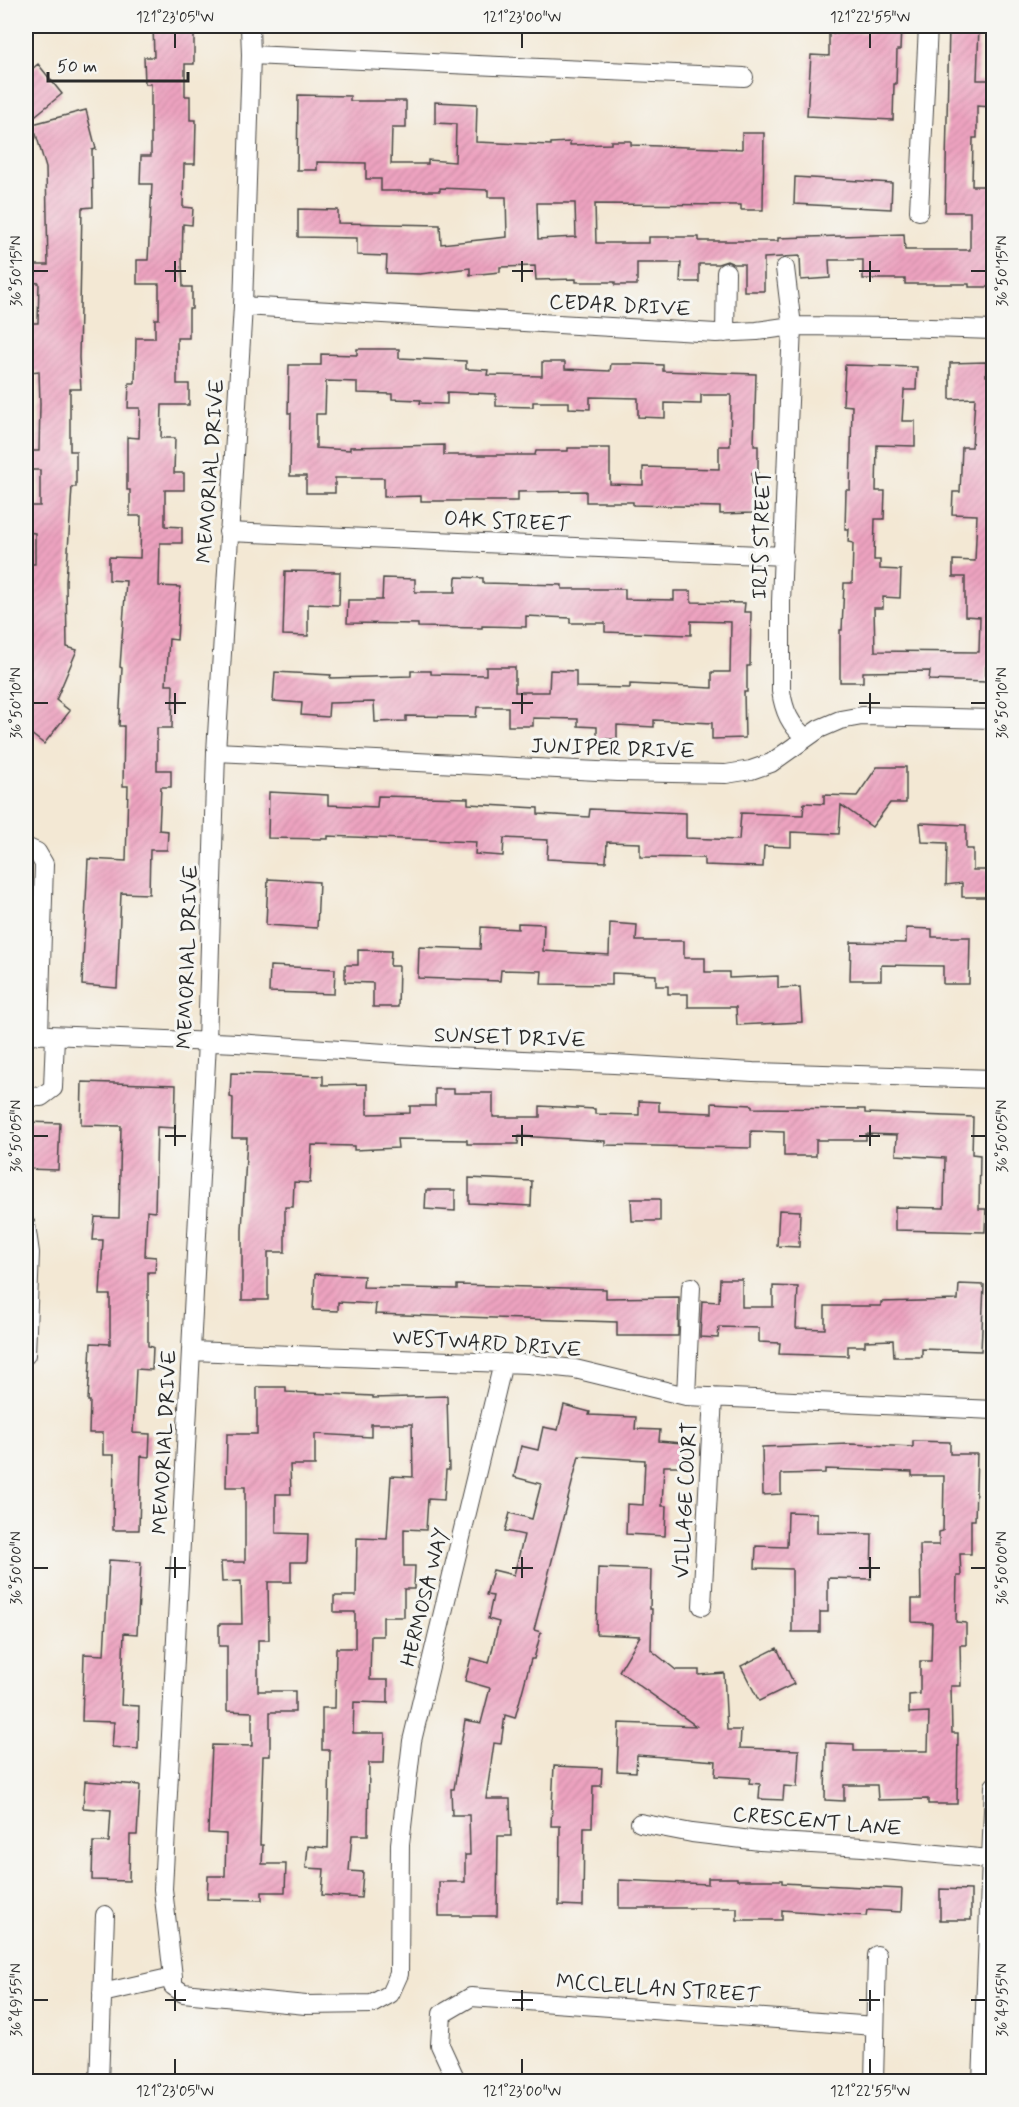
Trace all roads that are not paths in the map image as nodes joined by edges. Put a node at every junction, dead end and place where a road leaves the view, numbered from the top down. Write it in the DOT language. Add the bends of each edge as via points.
graph roads {
  1 [pos="250,26"];
  2 [pos="928,26"];
  3 [pos="251,55"];
  4 [pos="744,77"];
  5 [pos="919,211"];
  6 [pos="785,268"];
  7 [pos="726,272"];
  8 [pos="243,306"];
  9 [pos="792,326"];
  10 [pos="993,330"];
  11 [pos="725,333"];
  12 [pos="228,532"];
  13 [pos="784,556"];
  14 [pos="993,719"];
  15 [pos="806,738"];
  16 [pos="216,752"];
  17 [pos="26,847"];
  18 [pos="40,1035"];
  19 [pos="207,1042"];
  20 [pos="993,1079"];
  21 [pos="26,1096"];
  22 [pos="26,1225"];
  23 [pos="691,1287"];
  24 [pos="191,1351"];
  25 [pos="26,1355"];
  26 [pos="503,1364"];
  27 [pos="686,1396"];
  28 [pos="713,1397"];
  29 [pos="993,1410"];
  30 [pos="702,1606"];
  31 [pos="993,1786"];
  32 [pos="640,1823"];
  33 [pos="990,1859"];
  34 [pos="105,1915"];
  35 [pos="877,1955"];
  36 [pos="173,1977"];
  37 [pos="102,1993"];
  38 [pos="875,2026"];
  39 [pos="99,2082"];
  40 [pos="457,2082"];
  41 [pos="874,2082"];
  42 [pos="982,2082"];
  1 -- 3 [label="street, MEMORIAL DRIVE"];
  2 -- 5 [label="street"];
  3 -- 4 [label="street"];
  3 -- 8 [label="street, MEMORIAL DRIVE"];
  6 -- 9 [label="street, IRIS STREET"];
  7 -- 11 [label="street"];
  8 -- 11 [label="street, CEDAR DRIVE"];
  8 -- 12 [label="street, MEMORIAL DRIVE"];
  9 -- 10 [label="street, CEDAR DRIVE"];
  9 -- 11 [label="street, CEDAR DRIVE"];
  9 -- 13 [label="street, IRIS STREET"];
  12 -- 13 [label="street, OAK STREET"];
  12 -- 16 [label="street, MEMORIAL DRIVE"];
  13 -- 15 [label="street, IRIS STREET" via="781,691 791,722"];
  14 -- 15 [label="street, JUNIPER DRIVE" via="862,716 840,720"];
  15 -- 16 [label="street, JUNIPER DRIVE" via="771,763 726,774"];
  16 -- 19 [label="street, MEMORIAL DRIVE"];
  17 -- 18 [label="street" via="37,852 44,864"];
  18 -- 19 [label="street, SUNSET DRIVE"];
  18 -- 21 [label="street" via="53,1088 41,1097"];
  19 -- 20 [label="street, SUNSET DRIVE" via="753,1072"];
  19 -- 24 [label="street, MEMORIAL DRIVE"];
  22 -- 25 [label="street" via="30,1253"];
  23 -- 27 [label="street, VILLAGE COURT"];
  24 -- 26 [label="street, WESTWARD DRIVE"];
  24 -- 36 [label="street, MEMORIAL DRIVE" via="163,1889"];
  26 -- 27 [label="street, WESTWARD DRIVE" via="575,1369"];
  26 -- 36 [label="street, HERMOSA WAY" via="412,1741 400,1844 399,1974 390,1994 372,2004 306,2005 183,1993 173,1986"];
  27 -- 28 [label="street, WESTWARD DRIVE"];
  28 -- 29 [label="street, WESTWARD DRIVE"];
  28 -- 30 [label="street, VILLAGE COURT"];
  31 -- 33 [label="street"];
  32 -- 33 [label="street, CRESCENT LANE" via="760,1841"];
  33 -- 42 [label="street"];
  34 -- 37 [label="street"];
  35 -- 38 [label="street"];
  36 -- 37 [label="street"];
  37 -- 39 [label="street"];
  38 -- 40 [label="street, MCCLELLAN STREET" via="471,1997 442,2014 440,2045"];
  38 -- 41 [label="street"];
}
